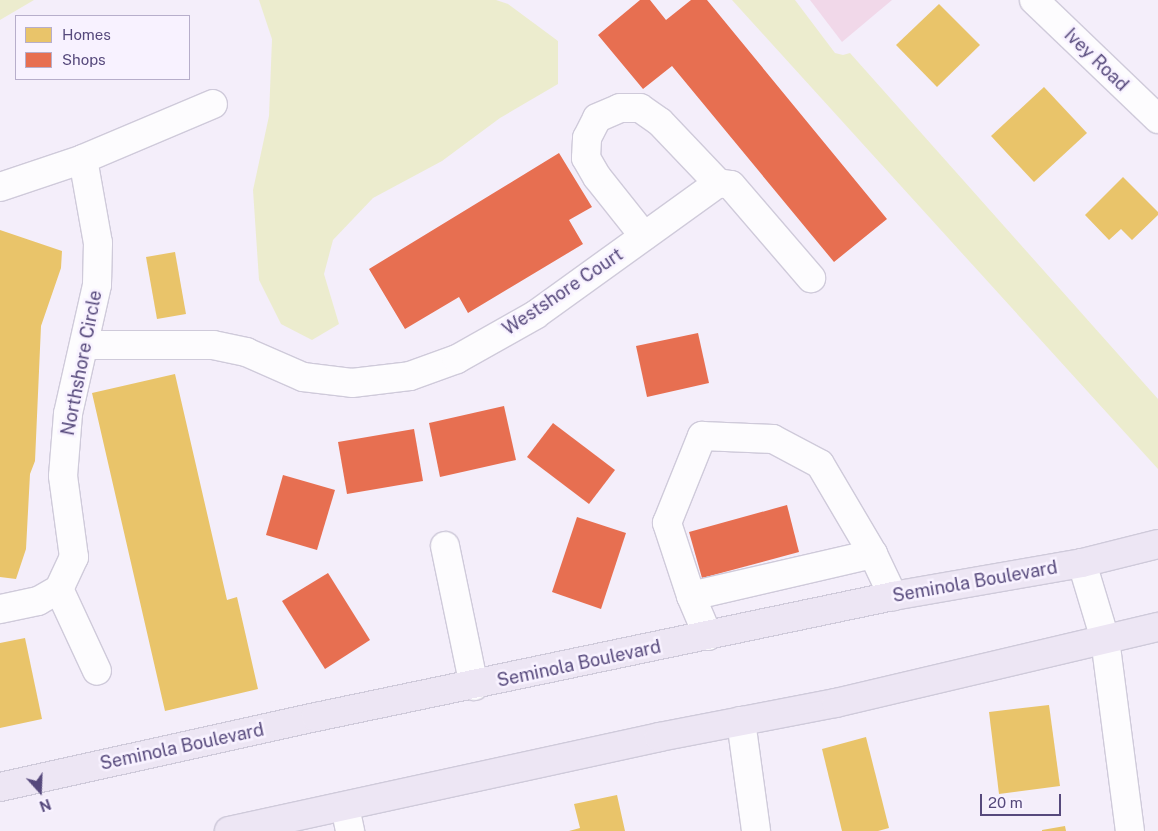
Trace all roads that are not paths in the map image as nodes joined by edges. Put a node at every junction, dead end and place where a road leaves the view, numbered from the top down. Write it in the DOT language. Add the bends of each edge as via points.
graph roads {
  1 [pos="1034,0"];
  2 [pos="213,104"];
  3 [pos="1156,116"];
  4 [pos="83,159"];
  5 [pos="718,182"];
  6 [pos="0,187"];
  7 [pos="644,236"];
  8 [pos="811,278"];
  9 [pos="86,345"];
  10 [pos="1158,544"];
  11 [pos="445,546"];
  12 [pos="873,554"];
  13 [pos="1082,563"];
  14 [pos="58,589"];
  15 [pos="691,596"];
  16 [pos="893,596"];
  17 [pos="0,610"];
  18 [pos="1158,627"];
  19 [pos="708,636"];
  20 [pos="1105,638"];
  21 [pos="97,671"];
  22 [pos="474,686"];
  23 [pos="741,721"];
  24 [pos="0,787"];
  25 [pos="347,819"];
  26 [pos="229,831"];
  27 [pos="756,831"];
  28 [pos="1130,831"];
  1 -- 3 [label="street, Ivey Road"];
  2 -- 4 [label="street"];
  4 -- 6 [label="street"];
  4 -- 9 [label="street, Northshore Circle" via="98,243 97,285"];
  5 -- 7 [label="street, Westshore Court"];
  5 -- 7 [label="street" via="660,122 640,108 620,108 597,118 587,138 586,158 597,177"];
  5 -- 8 [label="street" via="731,185"];
  7 -- 9 [label="street, Westshore Court" via="535,315 457,359 410,376 352,382 303,377 246,352 213,345"];
  9 -- 14 [label="street, Northshore Circle" via="68,414 63,476 74,557"];
  10 -- 13 [label="main road, Seminola Boulevard"];
  11 -- 22 [label="street"];
  12 -- 15 [label="street"];
  12 -- 15 [label="street" via="820,464 773,439 702,436 667,523"];
  12 -- 16 [label="street"];
  13 -- 16 [label="main road, Seminola Boulevard"];
  13 -- 20 [label="street"];
  14 -- 17 [label="street" via="38,601"];
  14 -- 21 [label="street"];
  15 -- 19 [label="street"];
  16 -- 19 [label="main road, Seminola Boulevard"];
  18 -- 20 [label="main road"];
  19 -- 22 [label="main road, Seminola Boulevard"];
  20 -- 23 [label="main road" via="836,702"];
  20 -- 28 [label="street"];
  22 -- 24 [label="main road, Seminola Boulevard"];
  23 -- 25 [label="main road" via="640,741"];
  23 -- 27 [label="street"];
  25 -- 26 [label="main road"];
}
